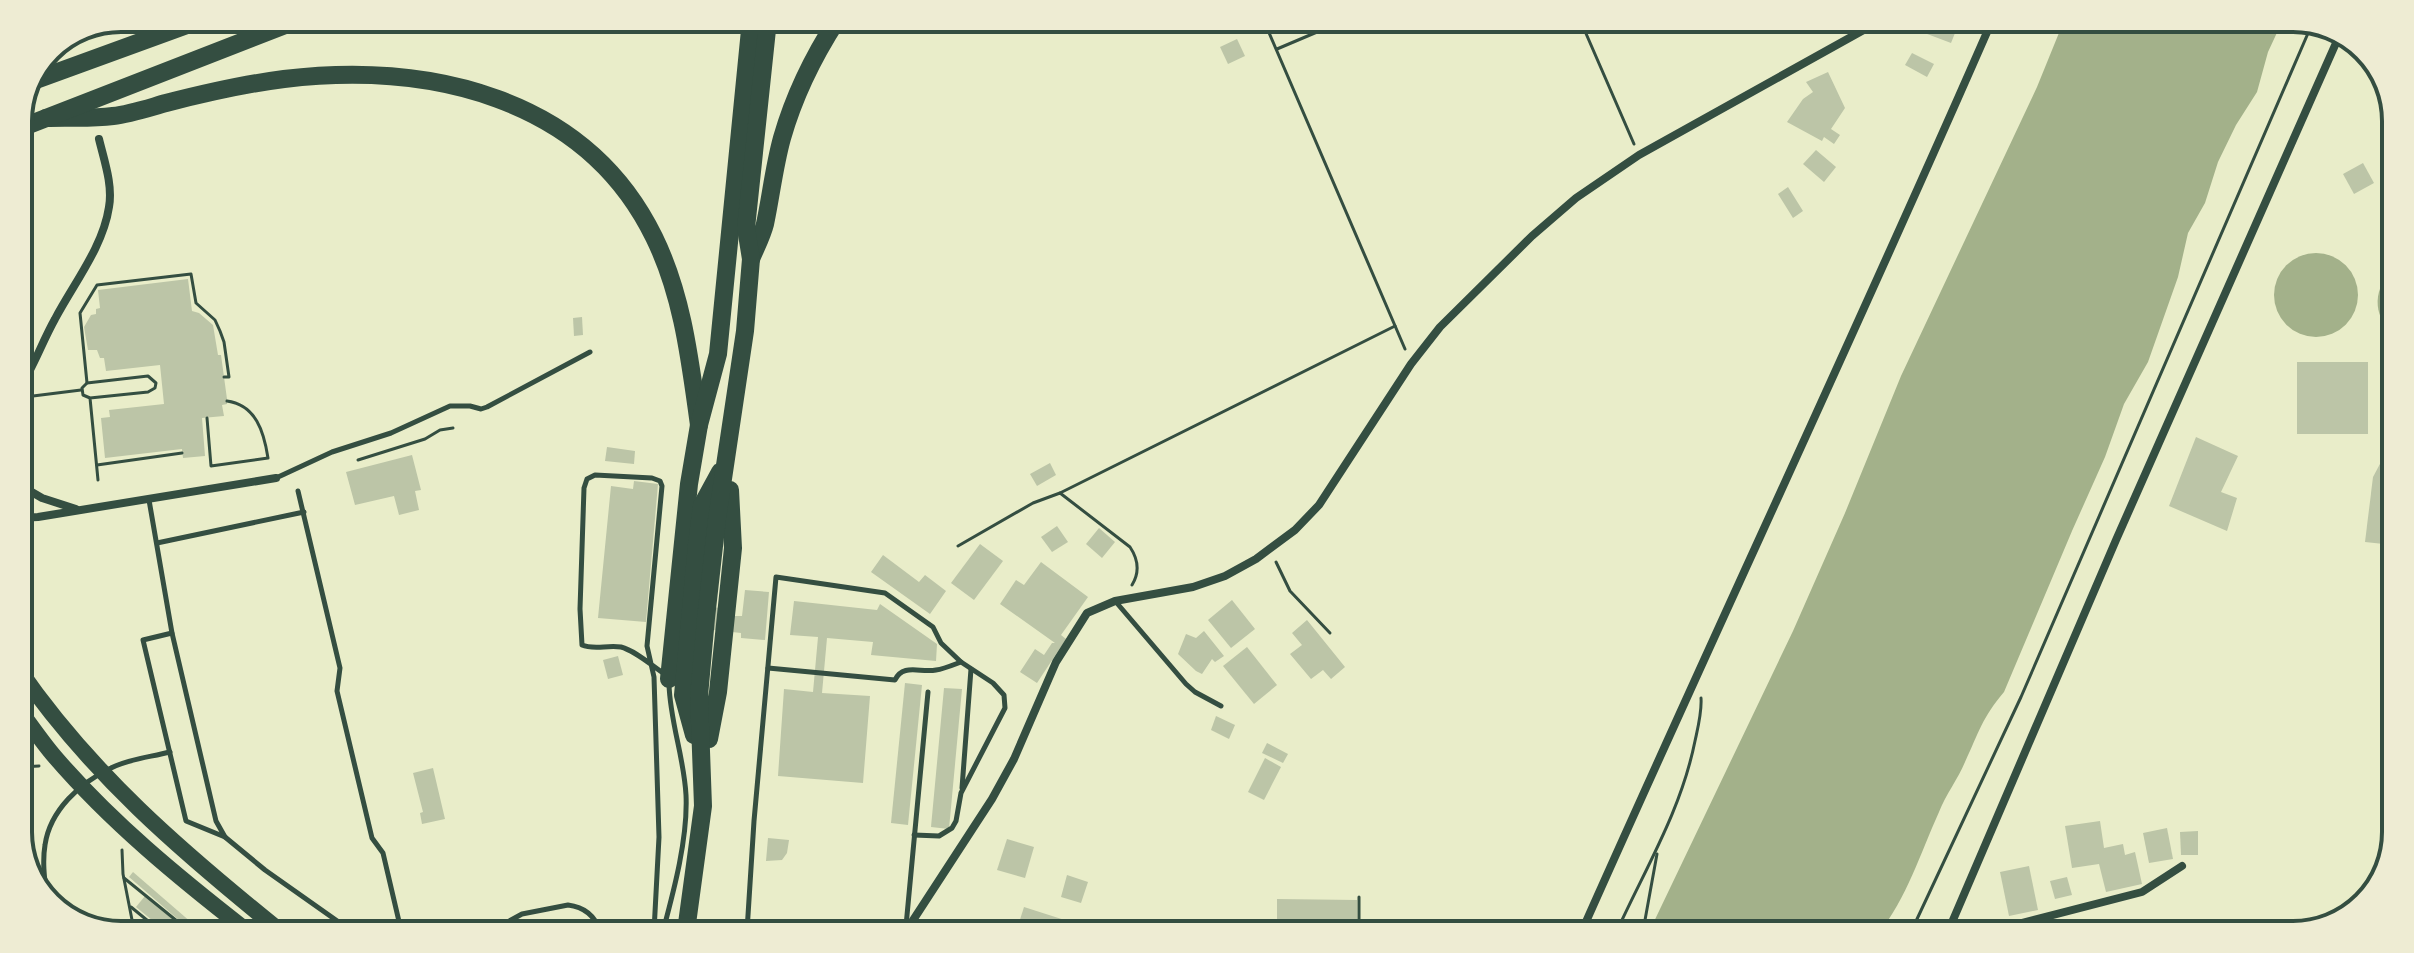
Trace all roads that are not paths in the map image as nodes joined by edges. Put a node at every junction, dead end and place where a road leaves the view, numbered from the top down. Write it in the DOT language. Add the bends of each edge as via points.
graph roads {
  1 [pos="168,32"];
  2 [pos="267,32"];
  3 [pos="750,32"];
  4 [pos="767,32"];
  5 [pos="829,32"];
  6 [pos="1860,32"];
  7 [pos="1987,32"];
  8 [pos="2336,43"];
  9 [pos="44,77"];
  10 [pos="46,118"];
  11 [pos="32,124"];
  12 [pos="99,139"];
  13 [pos="751,259"];
  14 [pos="590,352"];
  15 [pos="32,365"];
  16 [pos="699,425"];
  17 [pos="728,456"];
  18 [pos="276,478"];
  19 [pos="298,491"];
  20 [pos="32,492"];
  21 [pos="149,500"];
  22 [pos="81,510"];
  23 [pos="304,512"];
  24 [pos="32,516"];
  25 [pos="157,543"];
  26 [pos="1115,601"];
  27 [pos="172,633"];
  28 [pos="961,662"];
  29 [pos="651,665"];
  30 [pos="768,668"];
  31 [pos="971,669"];
  32 [pos="669,679"];
  33 [pos="32,687"];
  34 [pos="928,692"];
  35 [pos="1221,706"];
  36 [pos="32,727"];
  37 [pos="170,752"];
  38 [pos="703,773"];
  39 [pos="961,793"];
  40 [pos="914,835"];
  41 [pos="225,837"];
  42 [pos="2182,866"];
  43 [pos="46,880"];
  44 [pos="234,921"];
  45 [pos="268,921"];
  46 [pos="337,921"];
  47 [pos="399,921"];
  48 [pos="508,921"];
  49 [pos="595,921"];
  50 [pos="655,921"];
  51 [pos="666,921"];
  52 [pos="687,921"];
  53 [pos="748,921"];
  54 [pos="907,921"];
  55 [pos="913,921"];
  56 [pos="1586,921"];
  57 [pos="1953,921"];
  58 [pos="2029,921"];
  1 -- 9 [label="highway"];
  2 -- 10 [label="highway"];
  3 -- 16 [label="highway" via="718,354"];
  4 -- 13 [label="highway" via="746,228"];
  5 -- 13 [label="highway" via="795,100 779,150 765,227"];
  6 -- 26 [label="street" via="1639,155 1532,236 1440,327 1319,505 1295,530 1240,569 1193,587"];
  7 -- 56 [label="street"];
  8 -- 57 [label="street"];
  10 -- 11 [label="highway"];
  10 -- 16 [label="highway" via="114,116 234,86 353,74 466,88 524,108 582,145 638,208 681,313"];
  12 -- 15 [label="street" via="110,189 107,217"];
  13 -- 17 [label="highway"];
  14 -- 18 [label="lane" via="487,407 450,406"];
  16 -- 32 [label="highway"];
  17 -- 38 [label="highway" via="733,548 718,692"];
  17 -- 38 [label="highway" via="702,505 683,695"];
  18 -- 21 [label="street"];
  19 -- 23 [label="lane"];
  20 -- 22 [label="street"];
  21 -- 22 [label="street"];
  21 -- 25 [label="lane"];
  22 -- 24 [label="street"];
  23 -- 25 [label="lane"];
  23 -- 47 [label="lane" via="340,668 337,691 372,838 383,853"];
  25 -- 27 [label="lane"];
  26 -- 35 [label="lane" via="1186,684"];
  26 -- 55 [label="street" via="1087,613 1068,640 992,799"];
  27 -- 37 [label="lane" via="143,640"];
  27 -- 41 [label="lane" via="216,821"];
  28 -- 30 [label="lane" via="936,670 904,670 895,680"];
  28 -- 30 [label="lane" via="933,627 885,593 776,577"];
  28 -- 31 [label="lane"];
  29 -- 29 [label="lane" via="647,646 662,486 652,478 595,475 584,488 582,645 620,647"];
  29 -- 32 [label="lane"];
  29 -- 50 [label="lane" via="659,837"];
  30 -- 53 [label="lane"];
  31 -- 39 [label="lane"];
  31 -- 39 [label="lane" via="1001,689 1006,702"];
  32 -- 51 [label="lane" via="686,798"];
  33 -- 45 [label="highway" via="120,792"];
  34 -- 40 [label="lane"];
  36 -- 44 [label="highway" via="104,809"];
  37 -- 41 [label="lane" via="186,821"];
  37 -- 43 [label="lane" via="112,767 79,789 51,823 44,847"];
  38 -- 52 [label="highway"];
  39 -- 40 [label="lane" via="952,828 939,836"];
  40 -- 54 [label="lane"];
  41 -- 46 [label="lane"];
  42 -- 58 [label="street" via="2142,892"];
  48 -- 49 [label="lane" via="556,906 575,906"];
}
